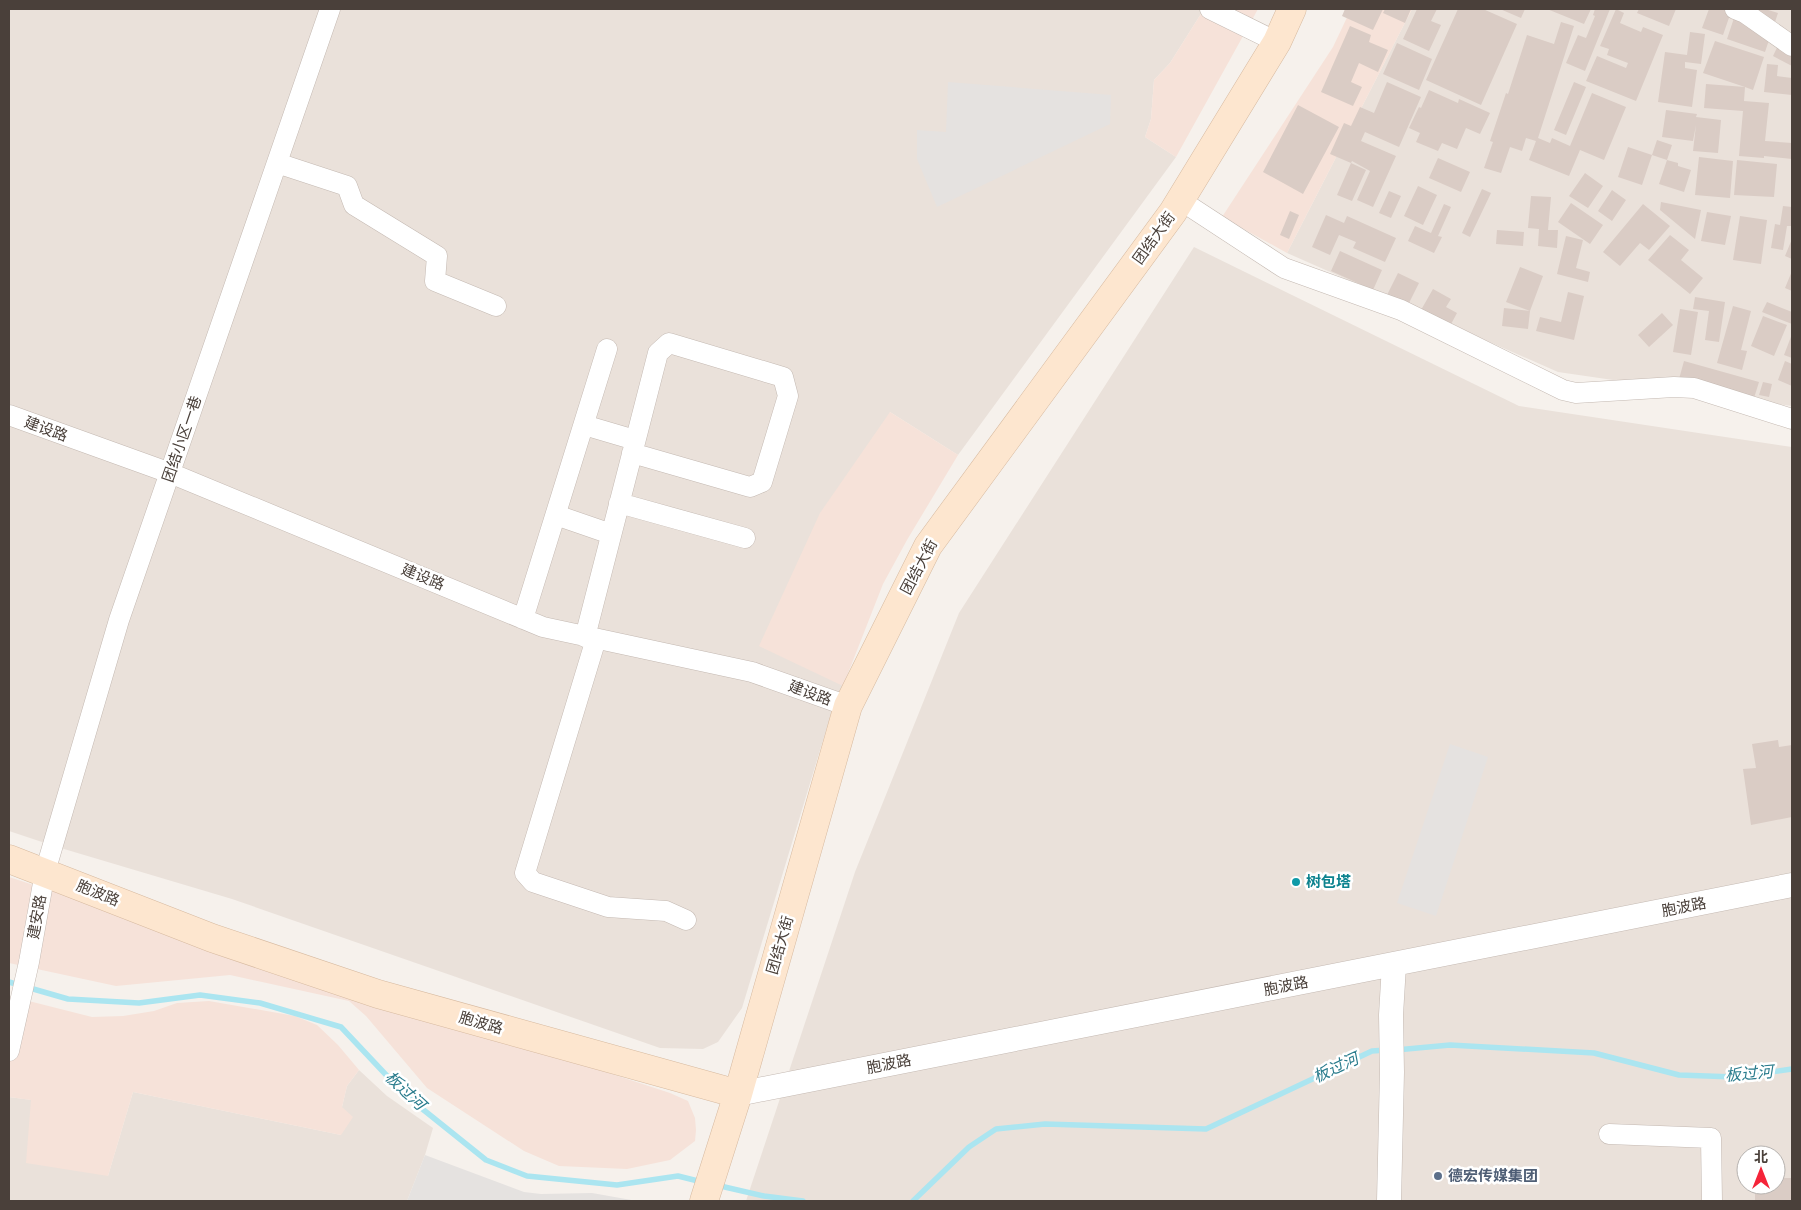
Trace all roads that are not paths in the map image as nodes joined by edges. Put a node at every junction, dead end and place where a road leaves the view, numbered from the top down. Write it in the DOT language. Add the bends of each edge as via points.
graph roads {
  1 [pos="330,9"];
  2 [pos="1210,9"];
  3 [pos="1292,9"];
  4 [pos="1735,9"];
  5 [pos="1276,42"];
  6 [pos="1792,46"];
  7 [pos="277,163"];
  8 [pos="1180,200"];
  9 [pos="496,306"];
  10 [pos="607,350"];
  11 [pos="9,415"];
  12 [pos="1792,419"];
  13 [pos="584,425"];
  14 [pos="633,447"];
  15 [pos="170,473"];
  16 [pos="619,503"];
  17 [pos="556,515"];
  18 [pos="611,534"];
  19 [pos="745,538"];
  20 [pos="523,619"];
  21 [pos="590,638"];
  22 [pos="848,706"];
  23 [pos="9,859"];
  24 [pos="45,872"];
  25 [pos="1792,886"];
  26 [pos="686,920"];
  27 [pos="1394,965"];
  28 [pos="9,1051"];
  29 [pos="738,1094"];
  30 [pos="1609,1134"];
  31 [pos="704,1201"];
  32 [pos="1389,1201"];
  33 [pos="1712,1201"];
  1 -- 7 [label="street, 团结小区一巷"];
  2 -- 5 [label="street"];
  3 -- 5 [label="main road, 团结大街"];
  4 -- 6 [label="street"];
  5 -- 8 [label="main road, 团结大街"];
  7 -- 9 [label="street" via="347,186 354,205 437,256 436,281"];
  7 -- 15 [label="street, 团结小区一巷"];
  8 -- 12 [label="street" via="1284,268 1402,310 1563,390 1576,393 1694,388"];
  8 -- 22 [label="main road, 团结大街" via="928,546"];
  10 -- 13 [label="street"];
  11 -- 15 [label="street, 建设路"];
  13 -- 14 [label="street"];
  13 -- 17 [label="street"];
  14 -- 14 [label="street" via="658,353 669,343 782,377 788,396 762,482 750,487"];
  14 -- 16 [label="street"];
  15 -- 20 [label="street, 建设路"];
  15 -- 24 [label="street, 团结小区一巷" via="119,620"];
  16 -- 18 [label="street"];
  16 -- 19 [label="street"];
  17 -- 18 [label="street"];
  17 -- 20 [label="street"];
  18 -- 21 [label="street"];
  20 -- 21 [label="street, 建设路"];
  21 -- 22 [label="street, 建设路" via="752,672"];
  21 -- 26 [label="street" via="525,872 533,882 608,908 666,911"];
  22 -- 29 [label="main road, 团结大街"];
  23 -- 24 [label="main road, 胞波路"];
  24 -- 28 [label="street, 建安路"];
  24 -- 29 [label="main road, 胞波路" via="212,938 378,994"];
  25 -- 27 [label="street, 胞波路"];
  27 -- 29 [label="street, 胞波路"];
  27 -- 32 [label="street"];
  29 -- 31 [label="main road, 团结大街"];
  30 -- 33 [label="street" via="1711,1138"];
}
